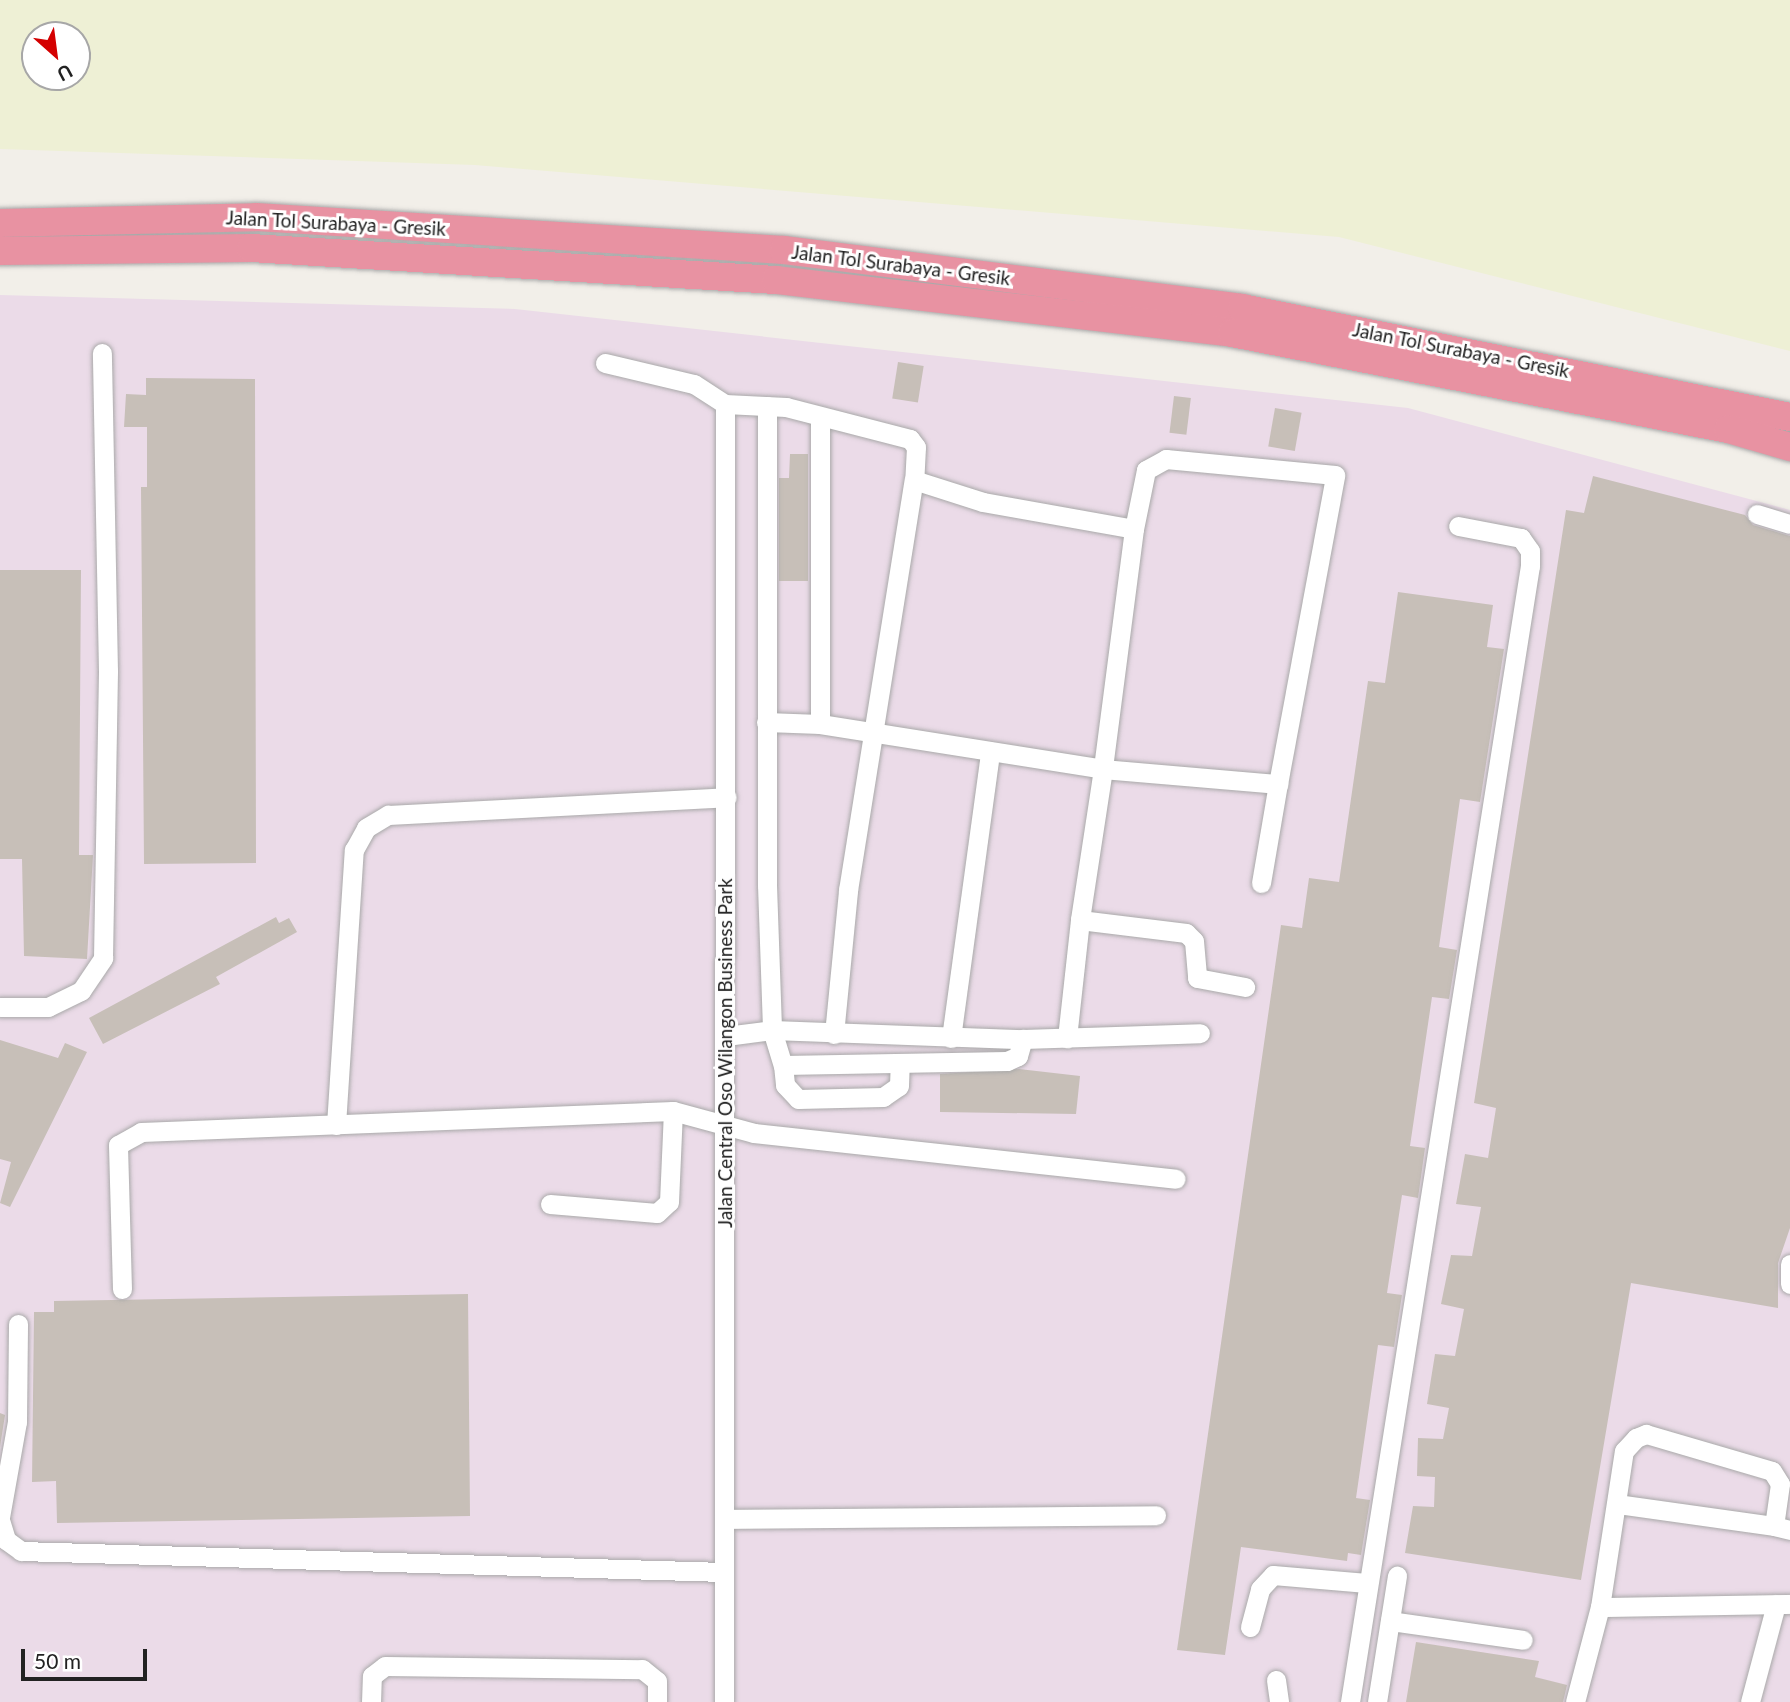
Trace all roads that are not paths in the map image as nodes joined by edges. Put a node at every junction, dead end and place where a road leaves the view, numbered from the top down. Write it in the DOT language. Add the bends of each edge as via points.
graph roads {
  1 [pos="0,223"];
  2 [pos="0,251"];
  3 [pos="102,353"];
  4 [pos="606,363"];
  5 [pos="725,404"];
  6 [pos="767,406"];
  7 [pos="1790,417"];
  8 [pos="820,418"];
  9 [pos="1790,447"];
  10 [pos="914,480"];
  11 [pos="1757,514"];
  12 [pos="1790,524"];
  13 [pos="1458,526"];
  14 [pos="1134,529"];
  15 [pos="766,722"];
  16 [pos="820,724"];
  17 [pos="872,736"];
  18 [pos="990,752"];
  19 [pos="1103,769"];
  20 [pos="1278,784"];
  21 [pos="727,797"];
  22 [pos="1261,883"];
  23 [pos="1080,920"];
  24 [pos="1245,987"];
  25 [pos="0,1007"];
  26 [pos="772,1030"];
  27 [pos="1200,1033"];
  28 [pos="834,1034"];
  29 [pos="726,1036"];
  30 [pos="951,1038"];
  31 [pos="1067,1038"];
  32 [pos="1023,1039"];
  33 [pos="900,1063"];
  34 [pos="783,1065"];
  35 [pos="673,1111"];
  36 [pos="336,1125"];
  37 [pos="724,1127"];
  38 [pos="1175,1179"];
  39 [pos="550,1205"];
  40 [pos="1790,1264"];
  41 [pos="1790,1284"];
  42 [pos="122,1289"];
  43 [pos="18,1324"];
  44 [pos="1617,1504"];
  45 [pos="1156,1515"];
  46 [pos="0,1519"];
  47 [pos="724,1519"];
  48 [pos="1782,1528"];
  49 [pos="724,1572"];
  50 [pos="1397,1576"];
  51 [pos="1367,1583"];
  52 [pos="1783,1604"];
  53 [pos="1600,1606"];
  54 [pos="1390,1621"];
  55 [pos="1250,1627"];
  56 [pos="1523,1640"];
  57 [pos="1276,1680"];
  58 [pos="371,1702"];
  59 [pos="657,1702"];
  60 [pos="724,1702"];
  61 [pos="1279,1702"];
  62 [pos="1350,1702"];
  63 [pos="1377,1702"];
  64 [pos="1575,1702"];
  65 [pos="1750,1702"];
  1 -- 7 [label="highway, Jalan Tol Surabaya - Gresik" via="256,216 784,250 1242,308"];
  2 -- 9 [label="highway, Jalan Tol Surabaya - Gresik" via="251,248 776,280 1232,333 1728,429"];
  3 -- 25 [label="lane" via="108,671 103,958 81,991 48,1007"];
  4 -- 5 [label="lane" via="694,384"];
  5 -- 6 [label="lane"];
  5 -- 21 [label="lane, Jalan Central Oso Wilangon Business Park"];
  6 -- 8 [label="lane"];
  6 -- 15 [label="lane"];
  8 -- 10 [label="lane" via="910,439 916,447"];
  8 -- 16 [label="lane"];
  10 -- 14 [label="lane" via="983,502"];
  10 -- 17 [label="lane"];
  11 -- 12 [label="lane"];
  13 -- 51 [label="lane" via="1521,538 1530,551 1530,566"];
  14 -- 19 [label="lane"];
  14 -- 20 [label="lane" via="1146,470 1166,459 1335,475"];
  15 -- 16 [label="lane"];
  15 -- 26 [label="lane"];
  16 -- 17 [label="lane"];
  17 -- 18 [label="lane"];
  17 -- 28 [label="lane"];
  18 -- 19 [label="lane"];
  18 -- 30 [label="lane"];
  19 -- 20 [label="lane"];
  19 -- 23 [label="lane"];
  20 -- 22 [label="lane"];
  21 -- 29 [label="lane, Jalan Central Oso Wilangon Business Park"];
  21 -- 36 [label="lane" via="388,815 366,828 354,850"];
  23 -- 24 [label="lane" via="1186,933 1194,941 1197,978"];
  23 -- 31 [label="lane"];
  26 -- 28 [label="lane"];
  26 -- 29 [label="lane"];
  26 -- 34 [label="lane"];
  27 -- 31 [label="lane"];
  28 -- 30 [label="lane"];
  29 -- 37 [label="lane, Jalan Central Oso Wilangon Business Park"];
  30 -- 32 [label="lane"];
  31 -- 32 [label="lane"];
  32 -- 33 [label="lane" via="1018,1056 1007,1061"];
  33 -- 34 [label="lane"];
  33 -- 34 [label="lane" via="899,1086 883,1097 798,1098 785,1085"];
  35 -- 36 [label="lane"];
  35 -- 37 [label="lane"];
  35 -- 39 [label="lane" via="669,1202 657,1213"];
  36 -- 42 [label="lane" via="125,1136 118,1145"];
  37 -- 38 [label="lane"];
  37 -- 47 [label="lane, Jalan Central Oso Wilangon Business Park"];
  40 -- 41 [label="lane"];
  43 -- 46 [label="lane" via="17,1422"];
  44 -- 48 [label="lane"];
  44 -- 48 [label="lane" via="1624,1451 1646,1434 1772,1471 1780,1484"];
  44 -- 53 [label="lane"];
  45 -- 47 [label="lane"];
  46 -- 49 [label="lane" via="6,1540 21,1550"];
  47 -- 49 [label="lane, Jalan Central Oso Wilangon Business Park"];
  49 -- 60 [label="lane, Jalan Central Oso Wilangon Business Park"];
  50 -- 54 [label="lane"];
  51 -- 55 [label="lane" via="1273,1575 1260,1589"];
  51 -- 62 [label="lane"];
  52 -- 53 [label="lane"];
  52 -- 65 [label="lane"];
  53 -- 64 [label="lane"];
  54 -- 56 [label="lane"];
  54 -- 63 [label="lane"];
  57 -- 61 [label="lane"];
  58 -- 59 [label="lane" via="372,1676 385,1666 642,1669 657,1681"];
}
